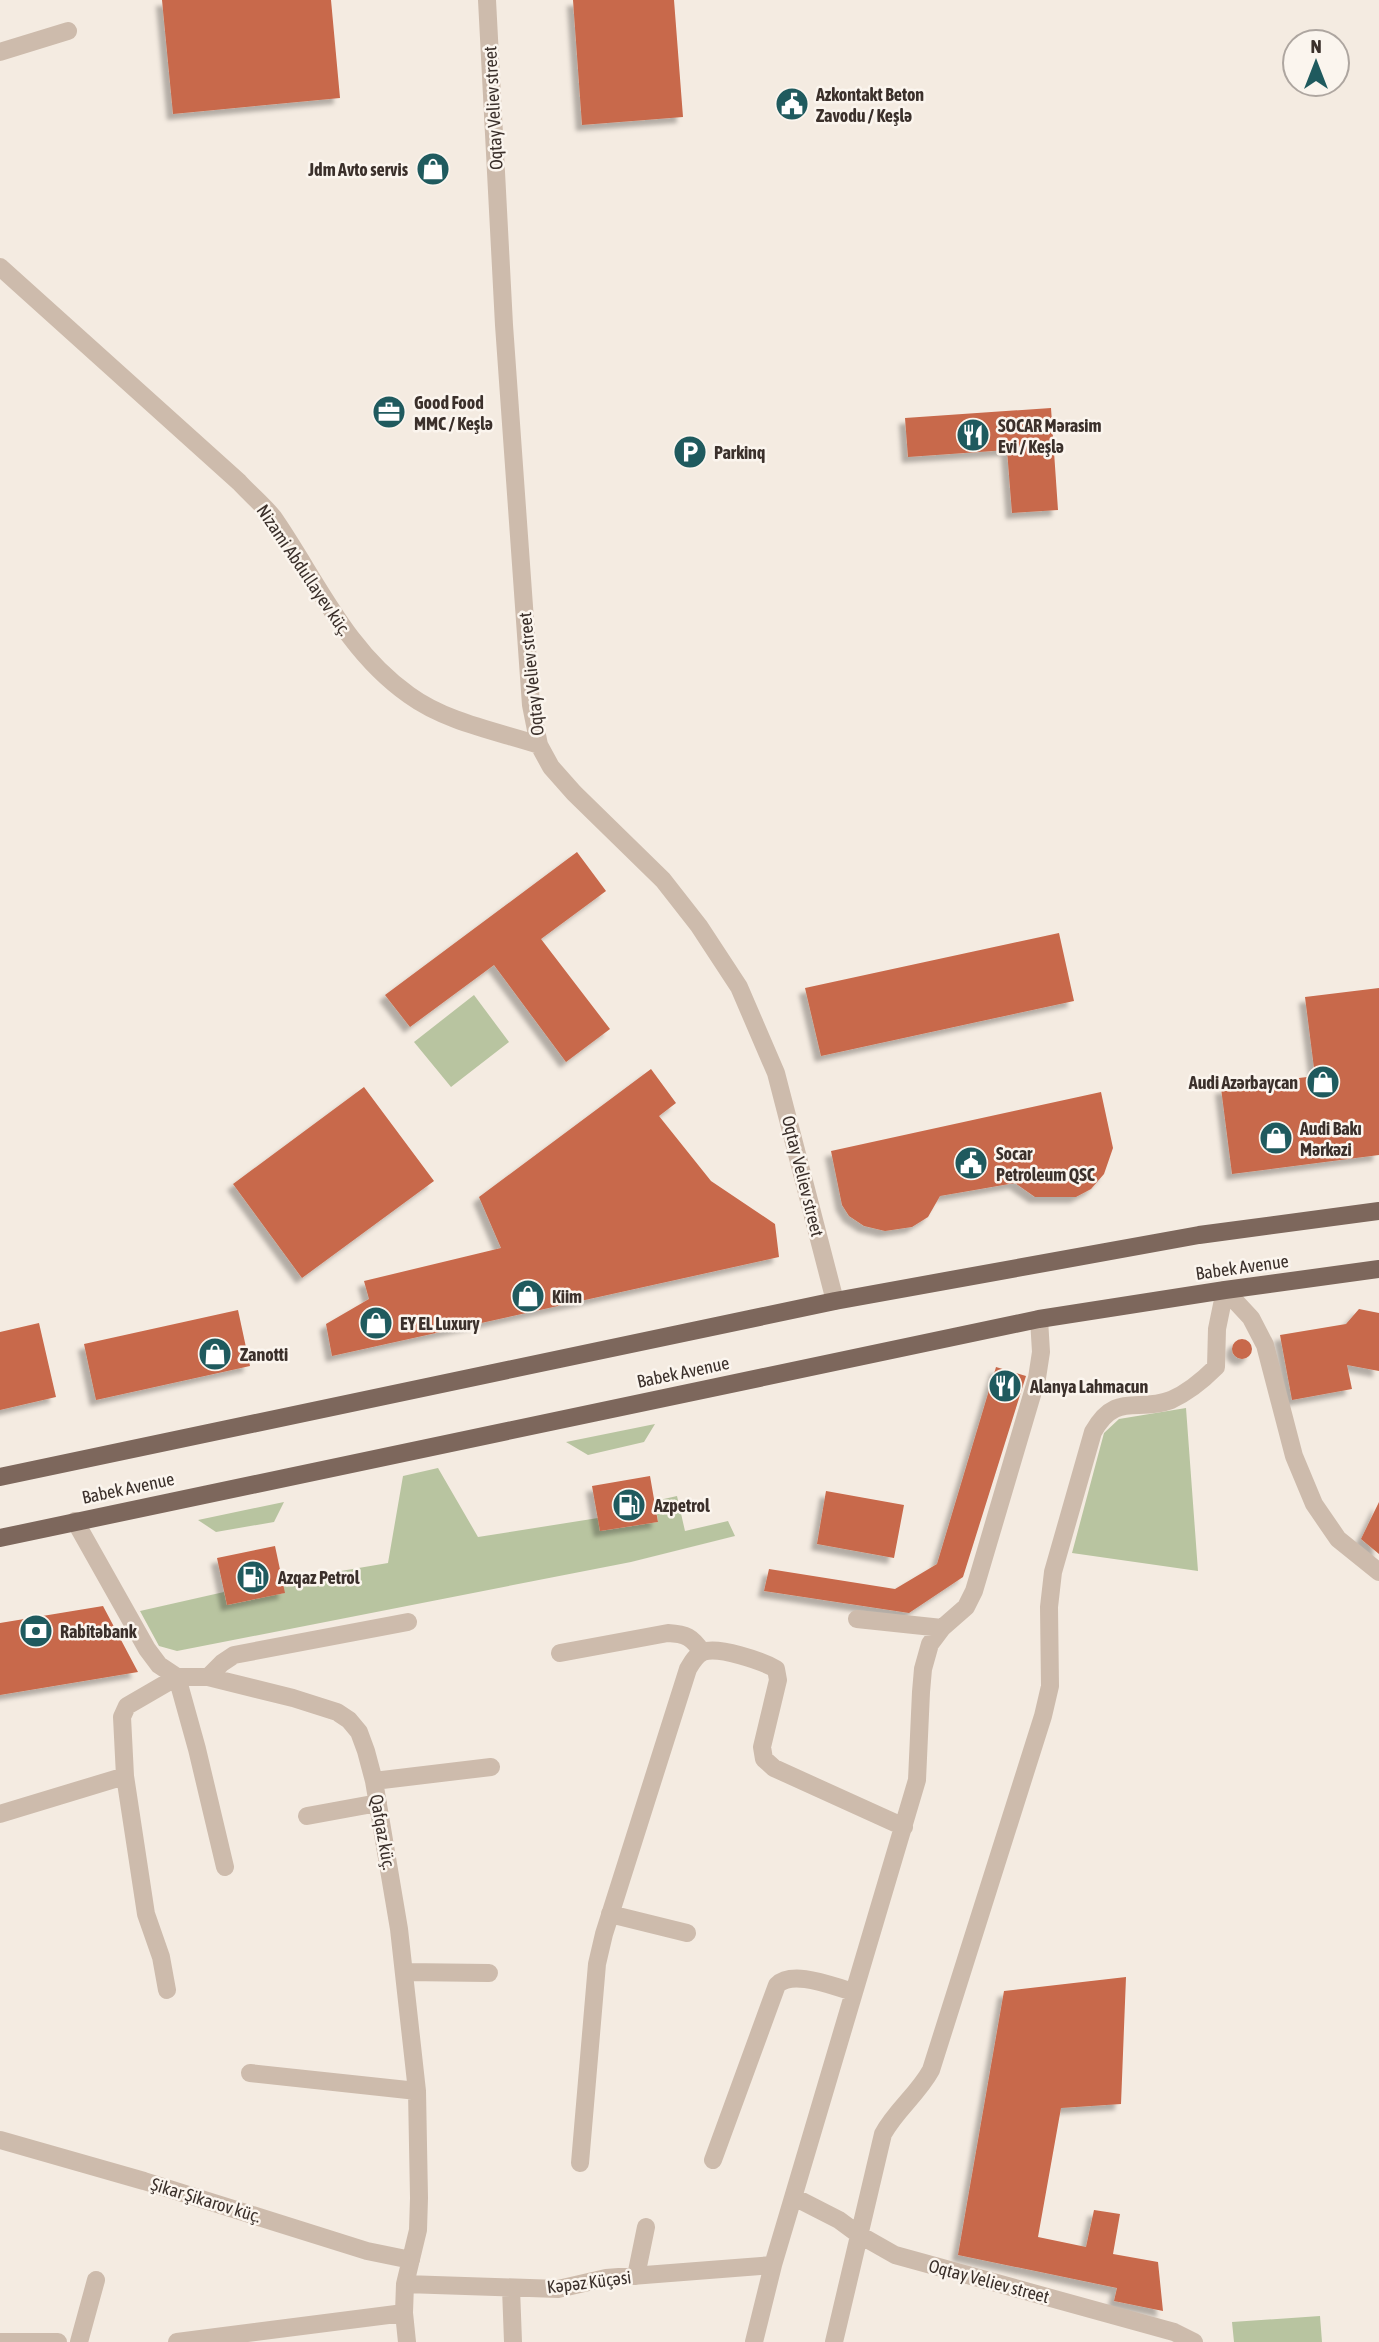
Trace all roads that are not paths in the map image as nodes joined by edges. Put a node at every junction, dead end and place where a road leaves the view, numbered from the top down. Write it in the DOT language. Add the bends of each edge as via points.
graph roads {
  1 [pos="487,0"];
  2 [pos="68,31"];
  3 [pos="0,52"];
  4 [pos="0,267"];
  5 [pos="539,745"];
  6 [pos="1379,1211"];
  7 [pos="1379,1269"];
  8 [pos="1225,1290"];
  9 [pos="835,1301"];
  10 [pos="1039,1319"];
  11 [pos="0,1477"];
  12 [pos="75,1521"];
  13 [pos="0,1538"];
  14 [pos="1379,1572"];
  15 [pos="857,1619"];
  16 [pos="408,1622"];
  17 [pos="942,1628"];
  18 [pos="702,1652"];
  19 [pos="560,1653"];
  20 [pos="177,1677"];
  21 [pos="208,1677"];
  22 [pos="491,1767"];
  23 [pos="125,1776"];
  24 [pos="374,1781"];
  25 [pos="378,1803"];
  26 [pos="0,1814"];
  27 [pos="307,1816"];
  28 [pos="904,1827"];
  29 [pos="225,1867"];
  30 [pos="610,1914"];
  31 [pos="687,1933"];
  32 [pos="404,1972"];
  33 [pos="489,1973"];
  34 [pos="167,1990"];
  35 [pos="854,1992"];
  36 [pos="250,2073"];
  37 [pos="417,2091"];
  38 [pos="0,2140"];
  39 [pos="713,2161"];
  40 [pos="580,2163"];
  41 [pos="794,2197"];
  42 [pos="646,2227"];
  43 [pos="858,2234"];
  44 [pos="411,2260"];
  45 [pos="774,2265"];
  46 [pos="636,2276"];
  47 [pos="96,2280"];
  48 [pos="405,2284"];
  49 [pos="511,2288"];
  50 [pos="404,2313"];
  51 [pos="1,2342"];
  52 [pos="58,2342"];
  53 [pos="79,2342"];
  54 [pos="177,2342"];
  55 [pos="407,2342"];
  56 [pos="513,2342"];
  57 [pos="754,2342"];
  58 [pos="834,2342"];
  59 [pos="1194,2342"];
  1 -- 5 [label="street, Oqtay Veliev street" via="505,339 531,705"];
  2 -- 3 [label="street"];
  4 -- 5 [label="street, Nizami Abdullayev küç." via="271,515 366,659 409,695 437,711"];
  5 -- 9 [label="street, Oqtay Veliev street" via="574,793 663,880 739,987 776,1073"];
  6 -- 9 [label="main road, Babek Avenue" via="1199,1235"];
  7 -- 8 [label="main road, Babek Avenue"];
  8 -- 10 [label="main road, Babek Avenue"];
  8 -- 14 [label="street" via="1251,1318 1265,1345 1294,1456 1314,1504 1338,1539"];
  8 -- 43 [label="street" via="1216,1367 1197,1386 1168,1401 1117,1407 1102,1417 1093,1432 1053,1572 1050,1686 1043,1716 930,2070 923,2086 892,2116 883,2134"];
  9 -- 11 [label="main road, Babek Avenue"];
  10 -- 12 [label="main road, Babek Avenue"];
  10 -- 17 [label="street" via="1037,1378 974,1591 966,1607"];
  12 -- 13 [label="main road, Babek Avenue"];
  12 -- 20 [label="street" via="147,1649 159,1665"];
  15 -- 17 [label="street"];
  16 -- 21 [label="street" via="234,1655"];
  17 -- 28 [label="street" via="930,1644 923,1668 916,1780"];
  18 -- 19 [label="street" via="685,1634 668,1633"];
  18 -- 28 [label="street" via="763,1661 776,1669 778,1680 762,1747 764,1759 774,1768"];
  18 -- 30 [label="street" via="688,1669"];
  20 -- 21 [label="street, Qafqaz küç."];
  20 -- 23 [label="street" via="127,1706 122,1717"];
  20 -- 29 [label="street"];
  21 -- 24 [label="street, Qafqaz küç." via="337,1712 349,1720 363,1742"];
  22 -- 24 [label="street"];
  23 -- 26 [label="street"];
  23 -- 34 [label="street" via="146,1914"];
  24 -- 25 [label="street, Qafqaz küç."];
  25 -- 27 [label="street"];
  25 -- 32 [label="street, Qafqaz küç."];
  28 -- 35 [label="street"];
  30 -- 31 [label="street"];
  30 -- 40 [label="street" via="597,1964"];
  32 -- 33 [label="street"];
  32 -- 37 [label="street, Qafqaz küç."];
  35 -- 39 [label="street" via="796,1977 777,1985"];
  35 -- 41 [label="street"];
  36 -- 37 [label="street"];
  37 -- 44 [label="street, Qafqaz küç." via="418,2230"];
  38 -- 44 [label="street, Şikar Şikarov küç." via="367,2251"];
  41 -- 43 [label="street, Oqtay Veliev street"];
  41 -- 45 [label="street"];
  42 -- 46 [label="street"];
  43 -- 58 [label="street"];
  43 -- 59 [label="street, Oqtay Veliev street" via="907,2258 1174,2332"];
  44 -- 48 [label="street, Qafqaz küç."];
  45 -- 46 [label="street, Kəpəz Küçəsi"];
  45 -- 57 [label="street"];
  46 -- 49 [label="street, Kəpəz Küçəsi" via="558,2289"];
  47 -- 53 [label="street"];
  48 -- 49 [label="street, Kəpəz Küçəsi"];
  48 -- 50 [label="street, Qafqaz küç."];
  49 -- 56 [label="street"];
  50 -- 54 [label="street"];
  50 -- 55 [label="street, Qafqaz küç."];
  51 -- 52 [label="street"];
}
